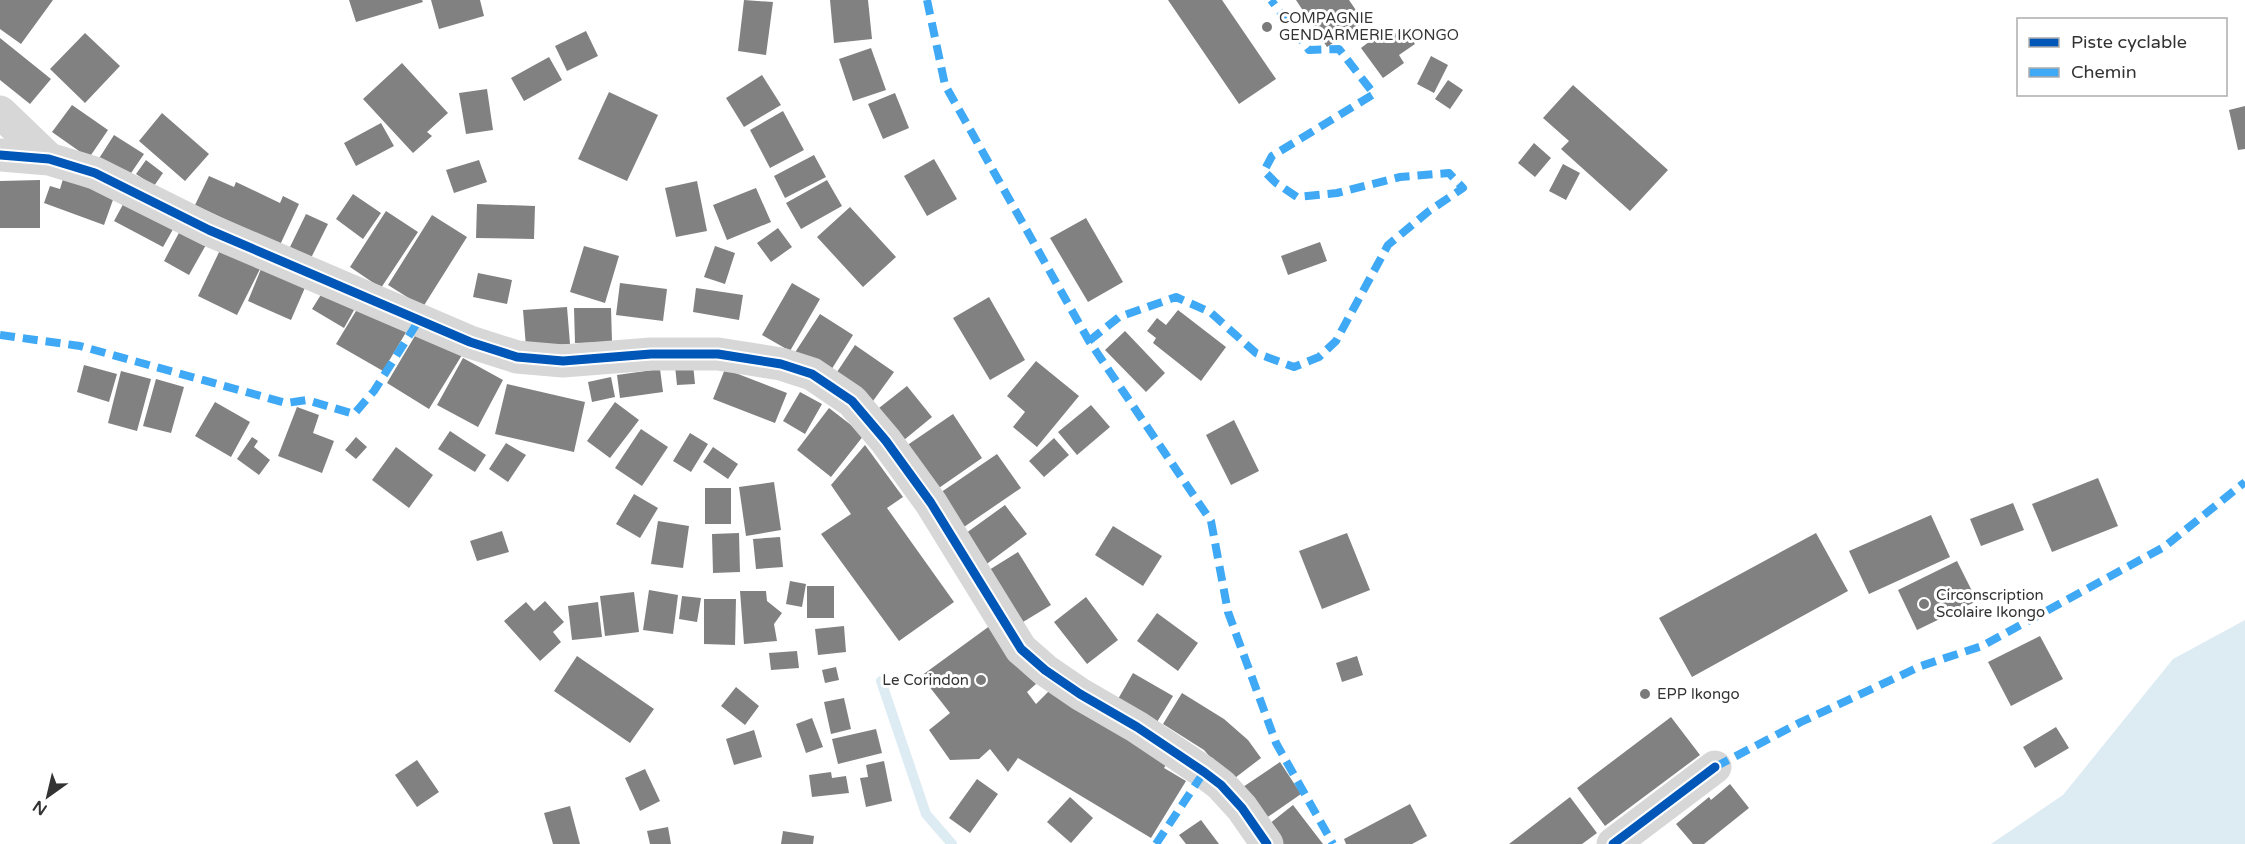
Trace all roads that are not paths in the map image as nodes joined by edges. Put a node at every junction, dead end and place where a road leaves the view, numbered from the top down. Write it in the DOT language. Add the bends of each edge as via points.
graph roads {
  1 [pos="0,112"];
  2 [pos="0,155"];
  3 [pos="50,159"];
  4 [pos="1715,767"];
  5 [pos="1267,844"];
  6 [pos="1613,844"];
  1 -- 3 [label="street"];
  2 -- 3 [label="street"];
  3 -- 5 [label="street" via="95,173 209,231 470,342 517,357 563,362 651,354 718,354 781,364 812,374 852,401 886,441 931,503 1022,649 1071,688 1137,727 1221,785"];
  4 -- 6 [label="street"];
}
